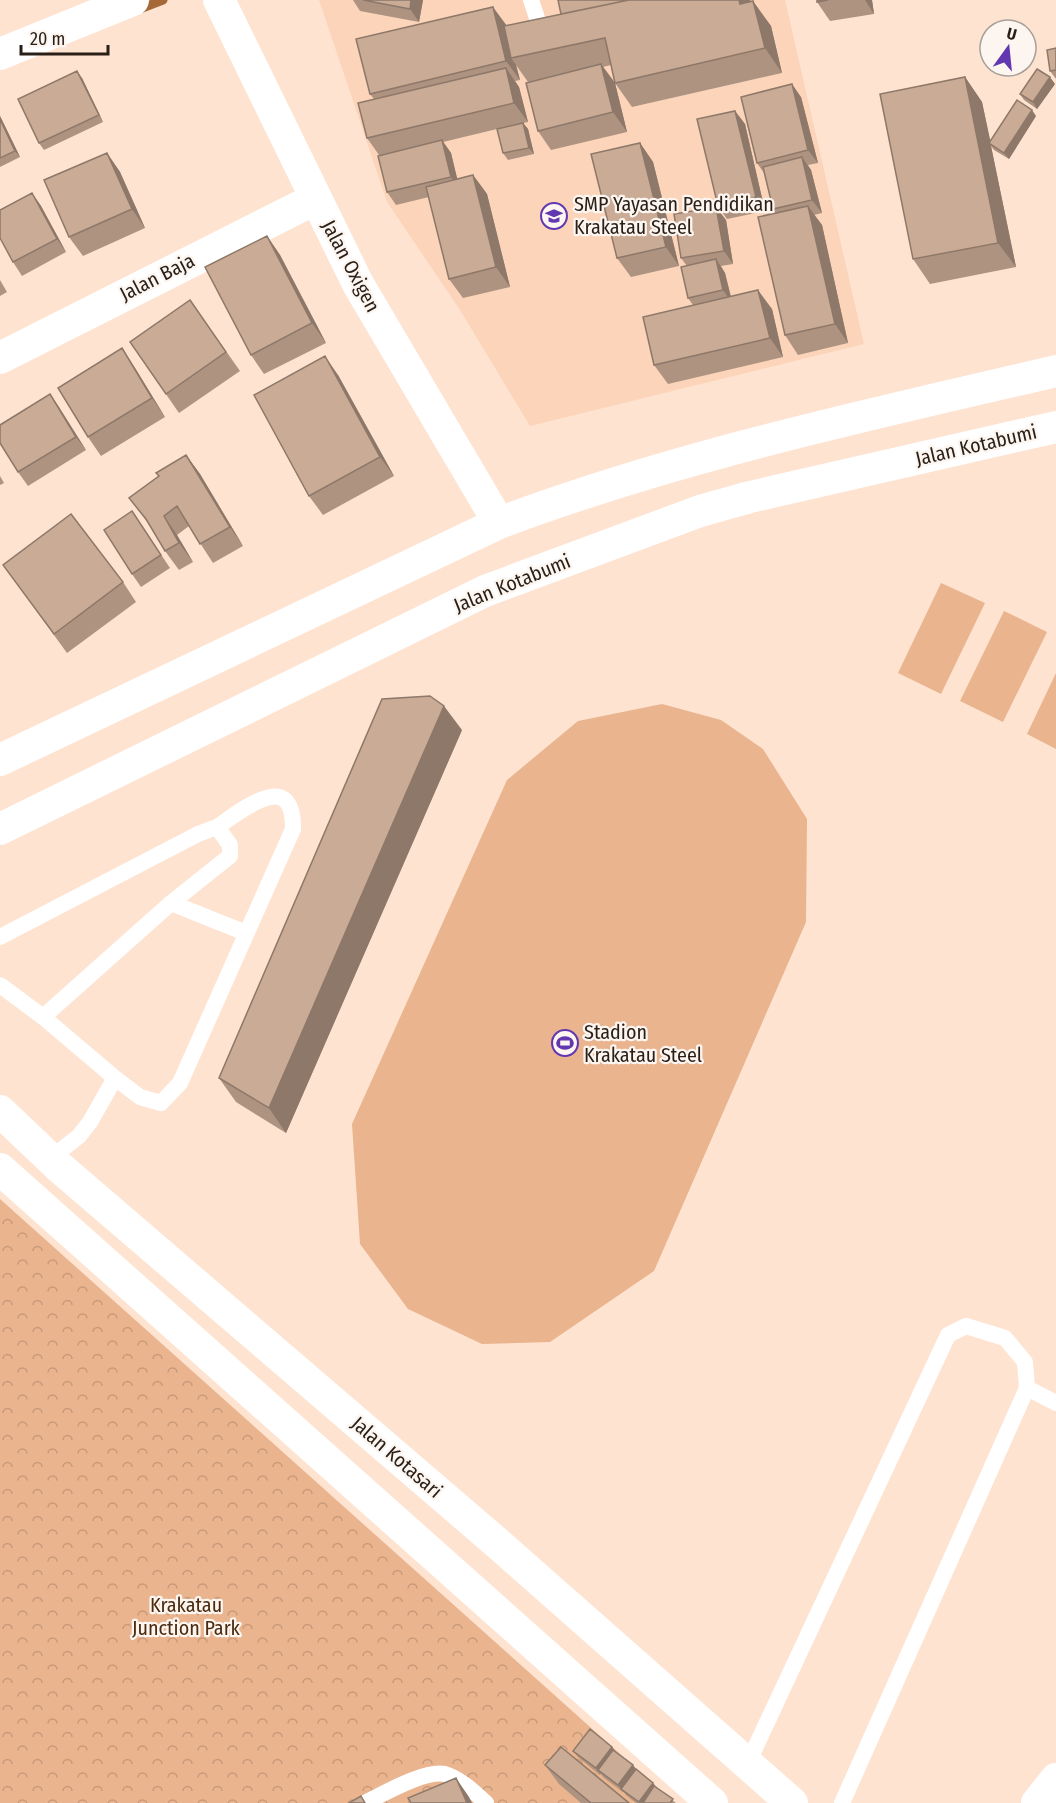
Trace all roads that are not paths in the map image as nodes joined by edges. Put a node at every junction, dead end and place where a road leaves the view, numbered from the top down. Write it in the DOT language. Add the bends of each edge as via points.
graph roads {
  1 [pos="133,0"];
  2 [pos="219,0"];
  3 [pos="531,0"];
  4 [pos="537,18"];
  5 [pos="0,54"];
  6 [pos="315,199"];
  7 [pos="0,358"];
  8 [pos="1056,370"];
  9 [pos="1056,427"];
  10 [pos="734,448"];
  11 [pos="750,497"];
  12 [pos="499,524"];
  13 [pos="0,760"];
  14 [pos="217,827"];
  15 [pos="0,829"];
  16 [pos="171,903"];
  17 [pos="246,933"];
  18 [pos="0,937"];
  19 [pos="0,985"];
  20 [pos="43,1017"];
  21 [pos="115,1078"];
  22 [pos="0,1111"];
  23 [pos="50,1159"];
  24 [pos="0,1169"];
  25 [pos="1027,1388"];
  26 [pos="1056,1403"];
  27 [pos="748,1763"];
  28 [pos="1056,1779"];
  29 [pos="365,1803"];
  30 [pos="486,1803"];
  31 [pos="712,1803"];
  32 [pos="792,1803"];
  33 [pos="842,1803"];
  34 [pos="1037,1803"];
  1 -- 5 [label="street"];
  2 -- 6 [label="street, Jalan Oxigen"];
  3 -- 4 [label="lane"];
  6 -- 7 [label="street, Jalan Baja"];
  6 -- 12 [label="street, Jalan Oxigen" via="358,285"];
  8 -- 10 [label="street"];
  9 -- 11 [label="street, Jalan Kotabumi"];
  10 -- 11 [label="street"];
  10 -- 12 [label="street" via="564,499"];
  11 -- 15 [label="street, Jalan Kotabumi" via="699,511 485,591"];
  12 -- 13 [label="street"];
  14 -- 16 [label="lane" via="230,845 230,855"];
  14 -- 17 [label="lane" via="257,800 272,796 291,806 294,815 293,829"];
  14 -- 18 [label="lane"];
  16 -- 17 [label="lane"];
  16 -- 20 [label="lane"];
  17 -- 21 [label="lane" via="180,1083 161,1102 140,1097"];
  19 -- 20 [label="lane"];
  20 -- 21 [label="lane"];
  21 -- 23 [label="lane" via="80,1136"];
  22 -- 23 [label="street, Jalan Kotasari"];
  23 -- 27 [label="street, Jalan Kotasari"];
  24 -- 31 [label="street"];
  25 -- 26 [label="lane"];
  25 -- 27 [label="lane" via="1025,1362 1005,1338 966,1326 948,1335"];
  25 -- 33 [label="lane"];
  27 -- 32 [label="street, Jalan Kotasari"];
  28 -- 34 [label="street"];
  29 -- 30 [label="lane" via="415,1778 446,1773"];
}
